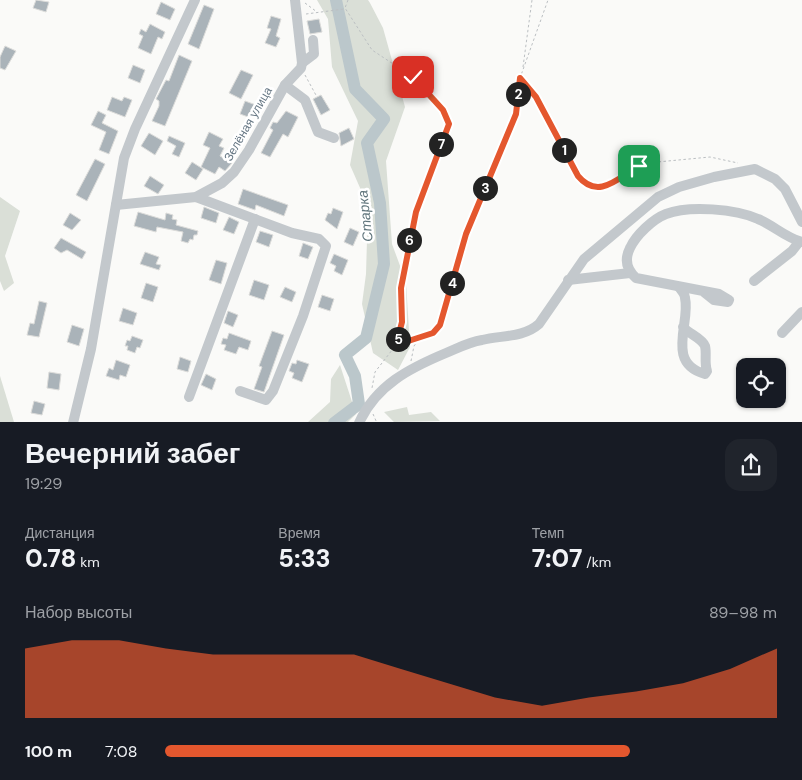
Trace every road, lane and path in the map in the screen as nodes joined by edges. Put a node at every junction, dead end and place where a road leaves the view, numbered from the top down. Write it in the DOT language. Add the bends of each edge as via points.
graph roads {
  1 [pos="195,0"];
  2 [pos="348,0"];
  3 [pos="532,0"];
  4 [pos="548,0"];
  5 [pos="299,1"];
  6 [pos="345,8"];
  7 [pos="318,13"];
  8 [pos="298,16"];
  9 [pos="313,40"];
  10 [pos="302,65"];
  11 [pos="523,70"];
  12 [pos="520,78"];
  13 [pos="285,85"];
  14 [pos="317,97"];
  15 [pos="334,138"];
  16 [pos="755,169"];
  17 [pos="196,197"];
  18 [pos="116,205"];
  19 [pos="800,213"];
  20 [pos="255,219"];
  21 [pos="802,222"];
  22 [pos="801,242"];
  23 [pos="630,273"];
  24 [pos="568,280"];
  25 [pos="754,281"];
  26 [pos="679,288"];
  27 [pos="704,292"];
  28 [pos="802,312"];
  29 [pos="683,327"];
  30 [pos="782,333"];
  31 [pos="419,339"];
  32 [pos="396,345"];
  33 [pos="411,362"];
  34 [pos="240,391"];
  35 [pos="189,397"];
  36 [pos="370,406"];
  37 [pos="73,422"];
  38 [pos="359,422"];
  39 [pos="377,422"];
  1 -- 18 [label="street" via="135,129 124,158"];
  2 -- 6 [label="path"];
  3 -- 11 [label="path"];
  4 -- 11 [label="path"];
  5 -- 7 [label="path"];
  5 -- 8 [label="street"];
  6 -- 7 [label="path"];
  6 -- 32 [label="path" via="372,50 413,77 443,110 449,124 416,212 401,288 402,322"];
  7 -- 8 [label="path"];
  8 -- 10 [label="street"];
  9 -- 10 [label="street, Зелёная улица" via="314,54"];
  10 -- 13 [label="street, Зелёная улица"];
  10 -- 14 [label="path"];
  11 -- 12 [label="path"];
  12 -- 16 [label="path" via="536,97 578,176 592,188 604,187 647,163 710,157"];
  12 -- 31 [label="path" via="516,114 466,234 440,325 433,333"];
  13 -- 15 [label="street" via="305,100 318,132"];
  13 -- 17 [label="street, Зелёная улица" via="234,172"];
  16 -- 19 [label="street" via="785,189"];
  16 -- 24 [label="street" via="679,187 658,197 584,259"];
  17 -- 18 [label="street, Зелёная улица"];
  17 -- 20 [label="street"];
  18 -- 37 [label="street"];
  19 -- 21 [label="street"];
  20 -- 34 [label="street" via="319,239 326,246 273,391 266,400"];
  20 -- 35 [label="street"];
  22 -- 23 [label="street" via="757,218 730,212 683,210 661,217 633,242 626,262"];
  22 -- 25 [label="street"];
  23 -- 24 [label="street"];
  23 -- 26 [label="street" via="644,281"];
  24 -- 36 [label="street" via="533,330 518,336 477,341 415,366 385,385"];
  26 -- 27 [label="street"];
  26 -- 29 [label="street" via="685,298"];
  28 -- 30 [label="street"];
  31 -- 32 [label="path"];
  31 -- 33 [label="path"];
  32 -- 36 [label="path" via="375,372"];
  36 -- 38 [label="street"];
  36 -- 39 [label="path"];
}
